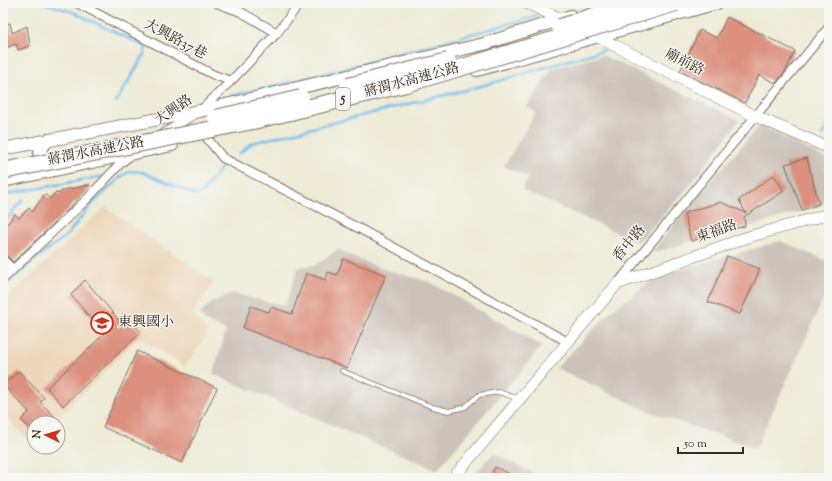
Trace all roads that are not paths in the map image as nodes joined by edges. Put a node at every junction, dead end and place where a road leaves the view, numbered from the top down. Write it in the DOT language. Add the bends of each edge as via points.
graph roads {
  1 [pos="77,3"];
  2 [pos="217,3"];
  3 [pos="300,3"];
  4 [pos="527,3"];
  5 [pos="614,3"];
  6 [pos="633,3"];
  7 [pos="676,3"];
  8 [pos="717,3"];
  9 [pos="88,6"];
  10 [pos="561,19"];
  11 [pos="829,27"];
  12 [pos="277,32"];
  13 [pos="596,36"];
  14 [pos="231,81"];
  15 [pos="284,91"];
  16 [pos="200,111"];
  17 [pos="755,116"];
  18 [pos="288,118"];
  19 [pos="206,137"];
  20 [pos="48,140"];
  21 [pos="829,148"];
  22 [pos="3,149"];
  23 [pos="131,154"];
  24 [pos="3,161"];
  25 [pos="3,171"];
  26 [pos="53,171"];
  27 [pos="3,181"];
  28 [pos="829,214"];
  29 [pos="3,260"];
  30 [pos="13,269"];
  31 [pos="3,279"];
  32 [pos="617,284"];
  33 [pos="568,342"];
  34 [pos="342,371"];
  35 [pos="519,400"];
  36 [pos="453,478"];
  1 -- 9 [label="street, 大興路37巷"];
  2 -- 12 [label="street" via="241,12"];
  3 -- 12 [label="street, 大興路"];
  4 -- 10 [label="street, 廟前路"];
  5 -- 10 [label="main road"];
  6 -- 24 [label="highway, 蔣渭水高速公路 / 5, bridge" via="491,50 348,87 210,119"];
  7 -- 25 [label="highway, 蔣渭水高速公路 / 5, bridge" via="406,84 253,121"];
  8 -- 13 [label="main road"];
  9 -- 14 [label="street, 大興路37巷" via="207,71"];
  10 -- 13 [label="street, 廟前路"];
  10 -- 15 [label="main road" via="484,44"];
  11 -- 17 [label="street, 香中路"];
  12 -- 14 [label="street, 大興路"];
  13 -- 17 [label="street, 廟前路"];
  13 -- 18 [label="main road" via="500,65"];
  14 -- 16 [label="street, 大興路"];
  15 -- 16 [label="main road"];
  15 -- 18 [label="main road" via="295,96 298,102 297,108"];
  16 -- 20 [label="main road"];
  16 -- 23 [label="street, 大興路"];
  17 -- 21 [label="street, 廟前路"];
  17 -- 32 [label="street, 香中路"];
  18 -- 19 [label="main road"];
  19 -- 23 [label="main road"];
  19 -- 33 [label="street" via="223,158"];
  20 -- 22 [label="main road"];
  20 -- 26 [label="main road" via="41,148 39,157"];
  23 -- 26 [label="main road"];
  23 -- 30 [label="street, 大興路"];
  26 -- 27 [label="main road"];
  28 -- 32 [label="street, 東福路" via="748,237"];
  29 -- 30 [label="street"];
  30 -- 31 [label="street, 大興路"];
  32 -- 33 [label="street, 香中路"];
  33 -- 35 [label="street, 香中路"];
  34 -- 35 [label="lane" via="449,412 465,407 479,396 499,392"];
  35 -- 36 [label="street, 香中路"];
}
